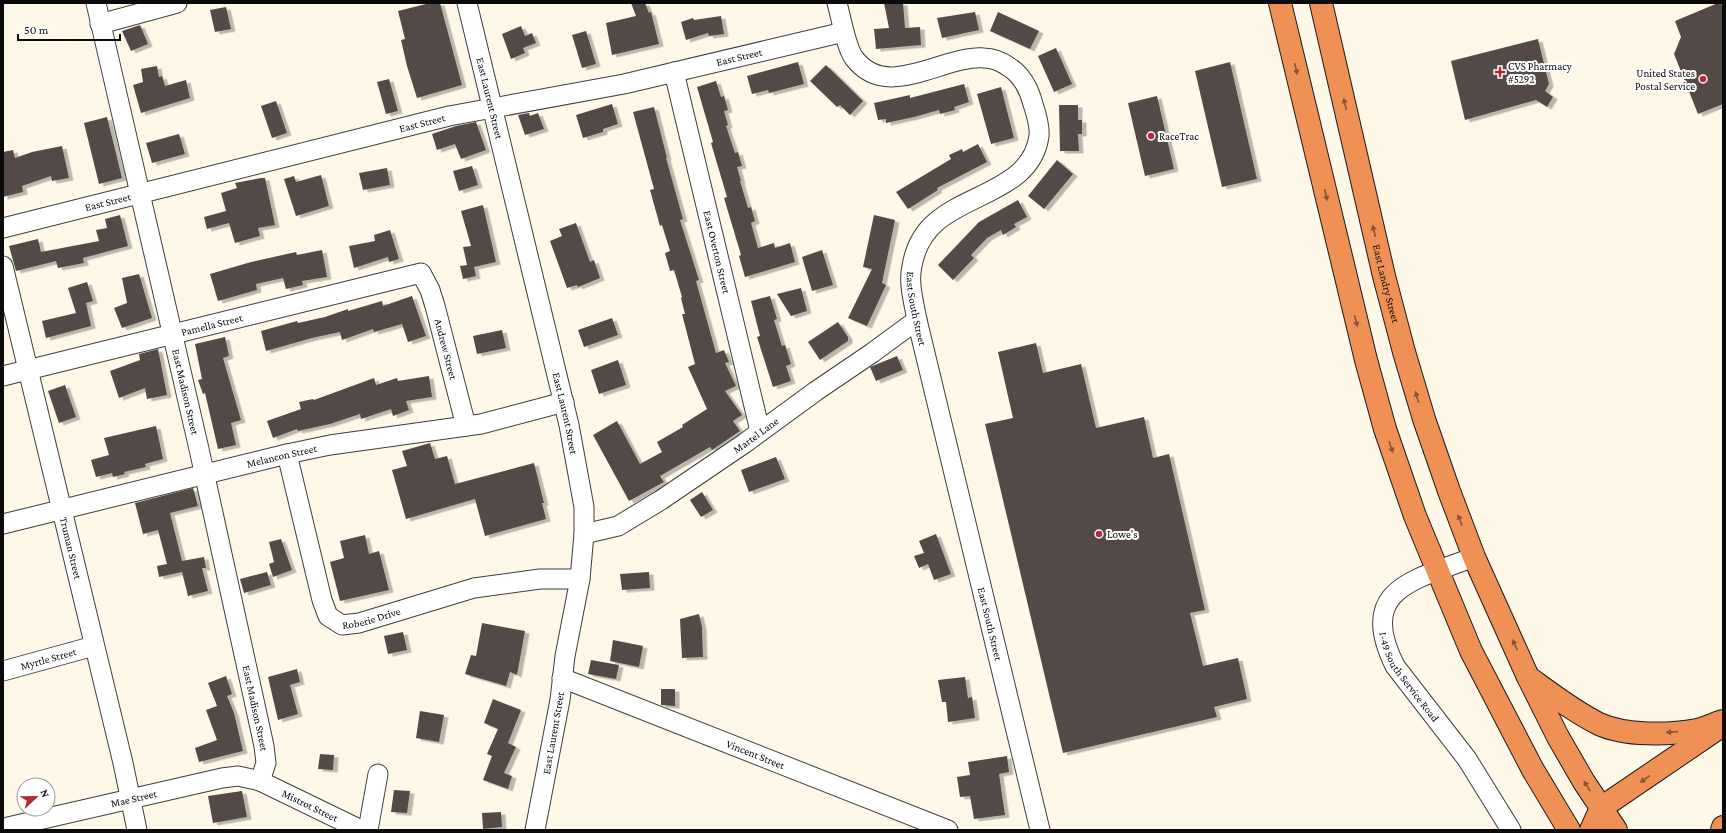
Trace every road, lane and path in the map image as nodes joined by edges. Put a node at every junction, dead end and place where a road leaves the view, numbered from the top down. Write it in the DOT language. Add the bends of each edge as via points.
graph roads {
  1 [pos="96,3"];
  2 [pos="177,3"];
  3 [pos="466,3"];
  4 [pos="837,3"];
  5 [pos="1280,3"];
  6 [pos="1321,3"];
  7 [pos="100,24"];
  8 [pos="844,32"];
  9 [pos="674,72"];
  10 [pos="492,108"];
  11 [pos="140,194"];
  12 [pos="3,228"];
  13 [pos="3,266"];
  14 [pos="421,273"];
  15 [pos="917,320"];
  16 [pos="172,334"];
  17 [pos="28,370"];
  18 [pos="3,376"];
  19 [pos="564,402"];
  20 [pos="466,426"];
  21 [pos="760,431"];
  22 [pos="287,454"];
  23 [pos="204,475"];
  24 [pos="61,510"];
  25 [pos="3,524"];
  26 [pos="584,534"];
  27 [pos="1474,556"];
  28 [pos="1437,571"];
  29 [pos="580,579"];
  30 [pos="94,646"];
  31 [pos="3,671"];
  32 [pos="1528,677"];
  33 [pos="562,678"];
  34 [pos="1723,721"];
  35 [pos="1723,725"];
  36 [pos="1533,770"];
  37 [pos="378,774"];
  38 [pos="260,781"];
  39 [pos="129,799"];
  40 [pos="1601,808"];
  41 [pos="8,827"];
  42 [pos="136,830"];
  43 [pos="361,830"];
  44 [pos="368,830"];
  45 [pos="535,830"];
  46 [pos="948,830"];
  47 [pos="1040,830"];
  48 [pos="1511,830"];
  49 [pos="1557,830"];
  50 [pos="1569,830"];
  51 [pos="1592,830"];
  52 [pos="1616,830"];
  1 -- 7 [label="street, East Madison Street"];
  2 -- 7 [label="street"];
  3 -- 10 [label="street, East Laurent Street"];
  4 -- 8 [label="street, East South Street"];
  5 -- 28 [label="highway, one-way" via="1366,360 1385,428"];
  27 -- 6 [label="highway, East Landry Street, one-way" via="1424,419 1404,352"];
  7 -- 11 [label="street, East Madison Street"];
  8 -- 9 [label="street, East Street"];
  8 -- 15 [label="street, East South Street" via="853,57 867,71 884,77 901,76 967,59 984,58 1001,62 1016,72 1027,86 1033,103 1039,136 1024,170 950,212 924,235 911,267 911,285"];
  9 -- 10 [label="street, East Street" via="624,84"];
  9 -- 21 [label="street, East Overton Street"];
  10 -- 11 [label="street, East Street" via="449,116"];
  10 -- 19 [label="street, East Laurent Street"];
  11 -- 12 [label="street, East Street"];
  11 -- 16 [label="street, East Madison Street"];
  13 -- 17 [label="street, Truman Street"];
  14 -- 16 [label="street, Pamella Street"];
  14 -- 20 [label="street, Andrew Street" via="435,306"];
  15 -- 21 [label="street, Martel Lane"];
  15 -- 47 [label="street, East South Street"];
  16 -- 17 [label="street, Pamella Street"];
  16 -- 23 [label="street, East Madison Street"];
  17 -- 18 [label="street, Pamella Street"];
  17 -- 24 [label="street, Truman Street"];
  19 -- 20 [label="street, Melancon Street"];
  19 -- 26 [label="street, East Laurent Street" via="584,507"];
  20 -- 22 [label="street, Melancon Street" via="330,445"];
  21 -- 26 [label="street, Martel Lane" via="690,482 618,526"];
  22 -- 23 [label="street, Melancon Street"];
  22 -- 29 [label="street, Roberie Drive" via="322,600 328,616 342,625 359,623 474,588 540,579"];
  23 -- 24 [label="street, Melancon Street"];
  23 -- 38 [label="street, East Madison Street" via="264,746 266,763"];
  24 -- 25 [label="street, Melancon Street"];
  24 -- 30 [label="street, Truman Street"];
  26 -- 29 [label="street, East Laurent Street"];
  27 -- 28 [label="street, I-49 South Service Road"];
  32 -- 27 [label="highway, East Landry Street, one-way"];
  28 -- 36 [label="highway" via="1472,651"];
  28 -- 48 [label="street, I-49 South Service Road" via="1398,590 1387,603 1382,619 1383,636 1395,666 1467,759"];
  29 -- 33 [label="street, East Laurent Street"];
  30 -- 31 [label="street, Myrtle Street"];
  30 -- 39 [label="street, Truman Street" via="123,763"];
  34 -- 32 [label="highway, one-way" via="1697,730 1664,733 1630,732 1601,724 1569,707"];
  40 -- 32 [label="highway, East Landry Street, one-way" via="1558,737"];
  33 -- 45 [label="street, East Laurent Street"];
  33 -- 46 [label="street, Vincent Street"];
  35 -- 40 [label="highway, one-way"];
  36 -- 49 [label="highway"];
  36 -- 50 [label="highway"];
  37 -- 44 [label="street"];
  38 -- 39 [label="street, Mae Street" via="238,776 222,778"];
  38 -- 43 [label="street, Mistrot Street"];
  39 -- 41 [label="street, Mae Street"];
  39 -- 42 [label="street, Truman Street"];
  40 -- 51 [label="highway"];
  40 -- 52 [label="highway, East Landry Street"];
}
